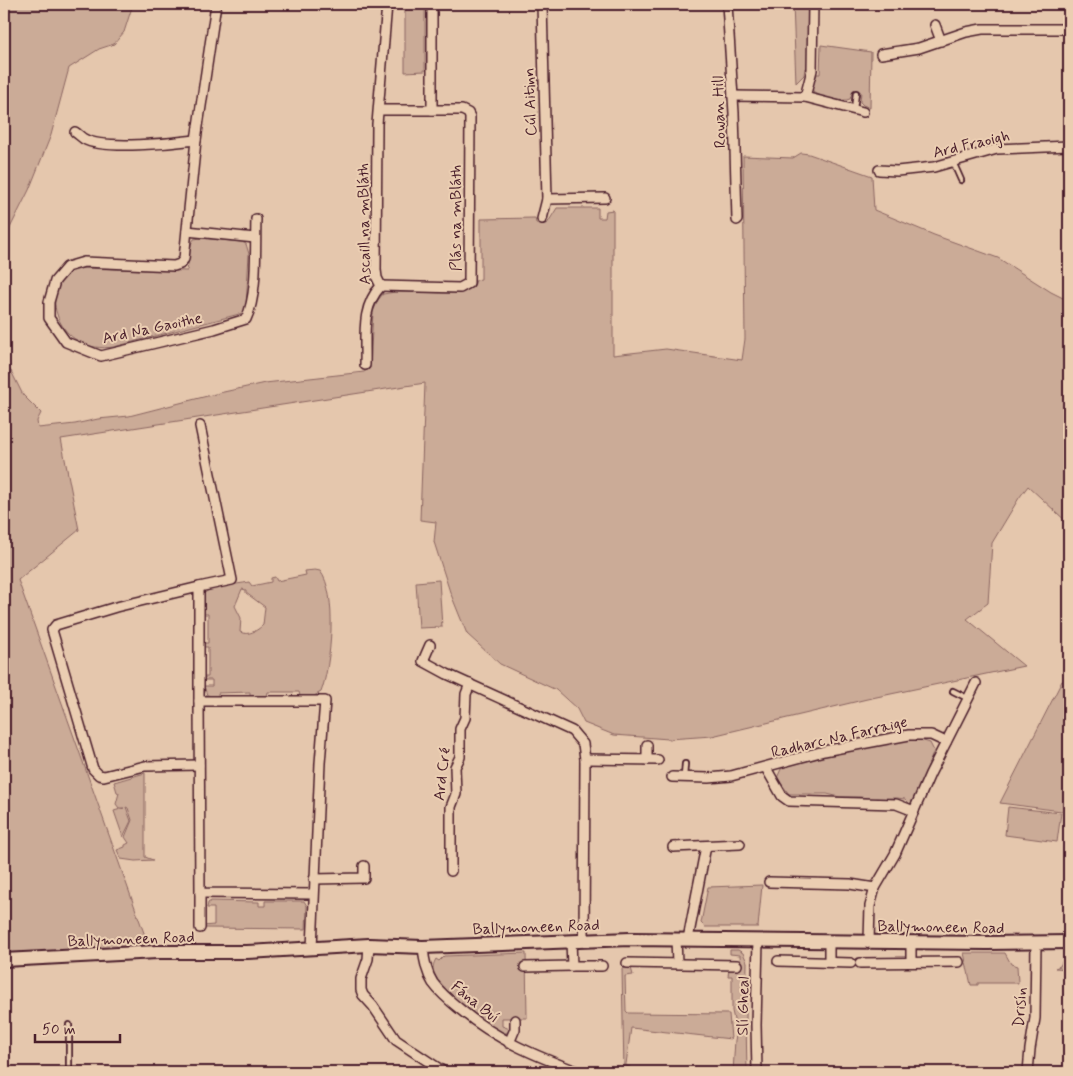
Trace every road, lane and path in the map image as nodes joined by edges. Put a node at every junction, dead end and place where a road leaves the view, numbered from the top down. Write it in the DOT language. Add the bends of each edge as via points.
graph roads {
  1 [pos="216,4"];
  2 [pos="387,4"];
  3 [pos="432,4"];
  4 [pos="542,4"];
  5 [pos="727,4"];
  6 [pos="813,4"];
  7 [pos="935,25"];
  8 [pos="1069,29"];
  9 [pos="941,41"];
  10 [pos="882,54"];
  11 [pos="856,93"];
  12 [pos="733,96"];
  13 [pos="805,98"];
  14 [pos="854,109"];
  15 [pos="379,110"];
  16 [pos="432,110"];
  17 [pos="863,112"];
  18 [pos="75,132"];
  19 [pos="196,140"];
  20 [pos="1069,146"];
  21 [pos="953,162"];
  22 [pos="879,170"];
  23 [pos="961,180"];
  24 [pos="547,198"];
  25 [pos="605,198"];
  26 [pos="256,219"];
  27 [pos="542,219"];
  28 [pos="736,220"];
  29 [pos="187,231"];
  30 [pos="255,238"];
  31 [pos="381,286"];
  32 [pos="366,365"];
  33 [pos="200,426"];
  34 [pos="199,587"];
  35 [pos="430,645"];
  36 [pos="976,683"];
  37 [pos="470,684"];
  38 [pos="953,691"];
  39 [pos="969,698"];
  40 [pos="199,701"];
  41 [pos="946,742"];
  42 [pos="647,745"];
  43 [pos="585,759"];
  44 [pos="646,760"];
  45 [pos="658,760"];
  46 [pos="684,764"];
  47 [pos="199,765"];
  48 [pos="766,768"];
  49 [pos="672,777"];
  50 [pos="684,777"];
  51 [pos="914,812"];
  52 [pos="740,844"];
  53 [pos="673,846"];
  54 [pos="706,846"];
  55 [pos="364,866"];
  56 [pos="451,871"];
  57 [pos="314,879"];
  58 [pos="770,882"];
  59 [pos="875,888"];
  60 [pos="200,893"];
  61 [pos="314,894"];
  62 [pos="200,928"];
  63 [pos="682,939"];
  64 [pos="758,940"];
  65 [pos="577,941"];
  66 [pos="829,941"];
  67 [pos="869,942"];
  68 [pos="912,942"];
  69 [pos="1069,942"];
  70 [pos="1036,943"];
  71 [pos="370,945"];
  72 [pos="423,947"];
  73 [pos="312,948"];
  74 [pos="4,960"];
  75 [pos="778,961"];
  76 [pos="829,962"];
  77 [pos="911,962"];
  78 [pos="959,962"];
  79 [pos="627,963"];
  80 [pos="677,963"];
  81 [pos="737,965"];
  82 [pos="525,966"];
  83 [pos="572,966"];
  84 [pos="602,966"];
  85 [pos="515,1020"];
  86 [pos="69,1026"];
  87 [pos="509,1043"];
  88 [pos="69,1072"];
  89 [pos="444,1072"];
  90 [pos="579,1072"];
  91 [pos="757,1072"];
  92 [pos="1028,1072"];
  1 -- 19 [label="street, Ard Na Gaoithe"];
  2 -- 15 [label="street, Ascaill na mBláth"];
  3 -- 16 [label="street"];
  4 -- 24 [label="street, Cúl Aitinn"];
  5 -- 12 [label="street, Rowan Hill"];
  6 -- 13 [label="street" via="812,70"];
  7 -- 9 [label="street"];
  8 -- 9 [label="street" via="982,29"];
  9 -- 10 [label="street"];
  11 -- 14 [label="lane"];
  12 -- 13 [label="street"];
  12 -- 28 [label="street, Rowan Hill"];
  13 -- 14 [label="street"];
  14 -- 17 [label="street"];
  15 -- 16 [label="street"];
  15 -- 31 [label="street, Ascaill na mBláth" via="376,270"];
  16 -- 31 [label="street, Plás na mBláth" via="465,111 470,116 469,283 460,288"];
  18 -- 19 [label="street" via="85,140 102,144"];
  19 -- 29 [label="street, Ard Na Gaoithe"];
  20 -- 21 [label="street, Ard Fraoigh" via="997,149"];
  21 -- 22 [label="street, Ard Fraoigh" via="926,168"];
  21 -- 23 [label="lane"];
  24 -- 25 [label="street"];
  24 -- 27 [label="street, Cúl Aitinn"];
  26 -- 30 [label="street, Ard Na Gaoithe"];
  29 -- 30 [label="street"];
  29 -- 30 [label="street, Ard Na Gaoithe" via="184,259 180,264 84,262 67,267 55,281 49,302 50,318 66,342 100,356 246,319 251,303"];
  31 -- 32 [label="street, Ascaill na mBláth" via="366,312"];
  33 -- 34 [label="street" via="232,580"];
  34 -- 40 [label="street"];
  34 -- 47 [label="street" via="99,612 56,625 52,630 96,773 104,776 145,766"];
  35 -- 37 [label="street" via="423,661"];
  36 -- 39 [label="street"];
  37 -- 43 [label="street" via="572,731 583,744"];
  37 -- 56 [label="street, Ard Cré" via="460,729 460,757 455,767"];
  38 -- 39 [label="lane"];
  39 -- 41 [label="street"];
  40 -- 47 [label="street"];
  40 -- 57 [label="street" via="325,700"];
  41 -- 48 [label="street, Radharc Na Farraige" via="927,735 905,735"];
  41 -- 51 [label="street"];
  42 -- 44 [label="street"];
  43 -- 44 [label="street"];
  43 -- 65 [label="street"];
  44 -- 45 [label="street"];
  46 -- 50 [label="lane"];
  47 -- 60 [label="street"];
  48 -- 50 [label="street, Radharc Na Farraige" via="725,777"];
  48 -- 51 [label="street, Radharc Na Farraige" via="782,796 789,801 896,804"];
  49 -- 50 [label="street, Radharc Na Farraige"];
  51 -- 59 [label="street"];
  52 -- 54 [label="street"];
  53 -- 54 [label="street"];
  54 -- 63 [label="street"];
  55 -- 57 [label="street" via="364,878"];
  57 -- 61 [label="street"];
  58 -- 59 [label="street" via="850,884"];
  59 -- 67 [label="street" via="870,906"];
  60 -- 61 [label="street"];
  60 -- 62 [label="street"];
  61 -- 73 [label="street"];
  63 -- 64 [label="street, Ballymoneen Road"];
  63 -- 65 [label="street, Ballymoneen Road"];
  63 -- 80 [label="street"];
  64 -- 66 [label="street, Ballymoneen Road"];
  64 -- 91 [label="street, Slí Gheal"];
  65 -- 72 [label="street, Ballymoneen Road"];
  65 -- 83 [label="street"];
  66 -- 67 [label="street, Ballymoneen Road"];
  66 -- 76 [label="street"];
  67 -- 68 [label="street, Ballymoneen Road"];
  68 -- 70 [label="street, Ballymoneen Road"];
  68 -- 77 [label="street"];
  69 -- 70 [label="street, Ballymoneen Road"];
  70 -- 92 [label="street, Drisín" via="1035,1018"];
  71 -- 72 [label="street, Ballymoneen Road"];
  71 -- 73 [label="street, Ballymoneen Road"];
  71 -- 89 [label="street" via="361,978 363,995 402,1046"];
  72 -- 87 [label="street, Fána Buí" via="426,968 446,998 478,1024"];
  73 -- 74 [label="street, Ballymoneen Road"];
  75 -- 76 [label="street"];
  76 -- 77 [label="street"];
  77 -- 78 [label="street"];
  79 -- 80 [label="street, Slí Gheal"];
  80 -- 81 [label="street, Slí Gheal"];
  82 -- 83 [label="street"];
  83 -- 84 [label="street"];
  85 -- 87 [label="street, Fána Buí" via="515,1030"];
  86 -- 88 [label="lane"];
  87 -- 90 [label="street, Fána Buí"];
}
